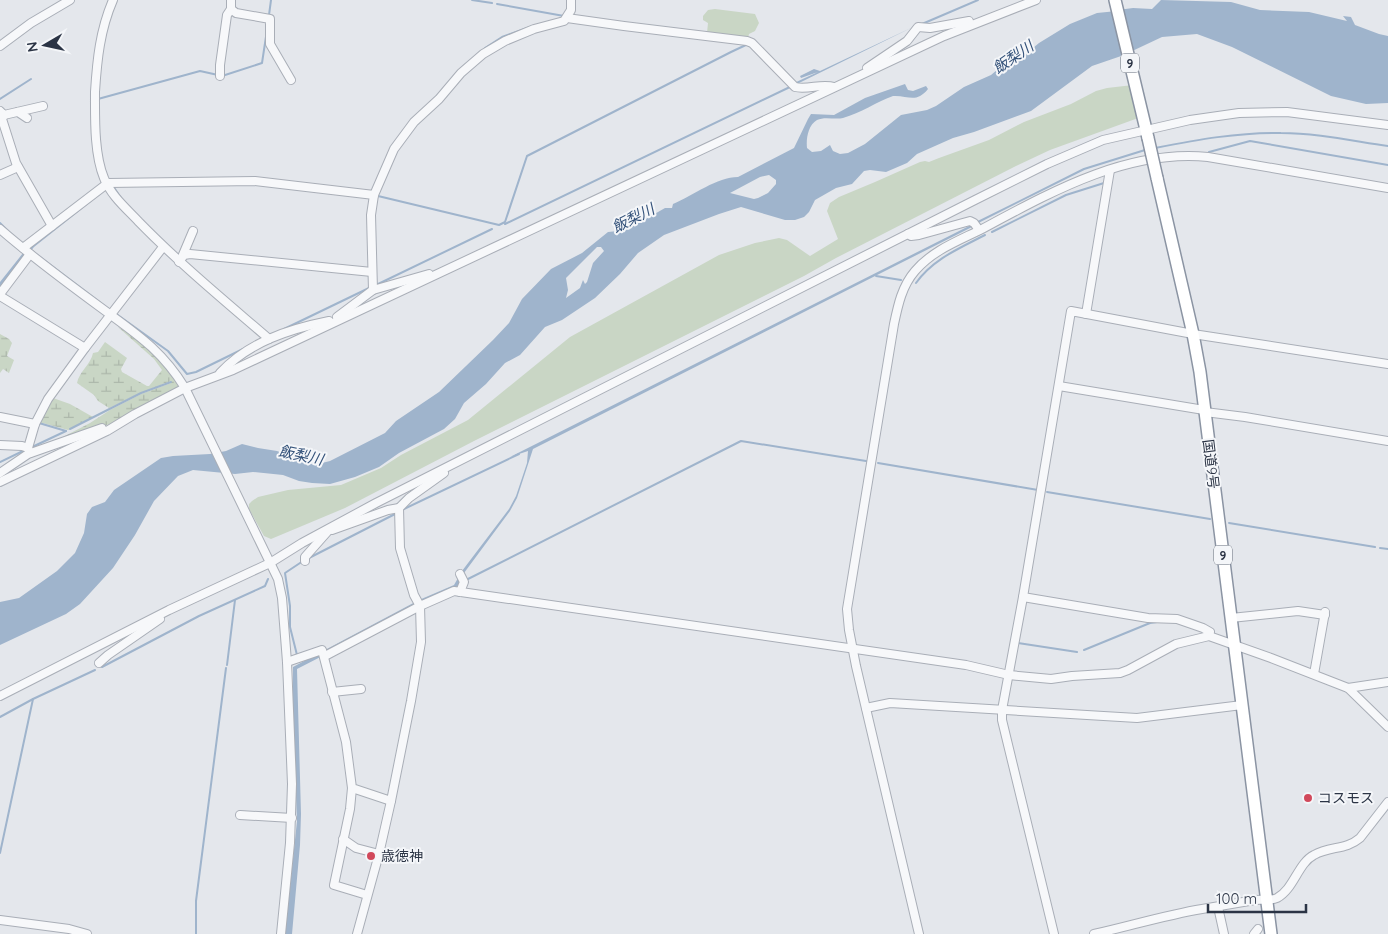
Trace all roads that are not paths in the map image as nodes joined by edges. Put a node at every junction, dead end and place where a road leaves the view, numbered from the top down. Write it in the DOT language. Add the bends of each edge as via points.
graph roads {
  1 [pos="70,0"];
  2 [pos="113,0"];
  3 [pos="231,0"];
  4 [pos="571,0"];
  5 [pos="1036,0"];
  6 [pos="1115,0"];
  7 [pos="231,9"];
  8 [pos="567,18"];
  9 [pos="974,23"];
  10 [pos="0,46"];
  11 [pos="867,72"];
  12 [pos="220,76"];
  13 [pos="291,80"];
  14 [pos="835,87"];
  15 [pos="43,106"];
  16 [pos="18,112"];
  17 [pos="2,113"];
  18 [pos="27,118"];
  19 [pos="1388,125"];
  20 [pos="1146,132"];
  21 [pos="18,167"];
  22 [pos="1110,170"];
  23 [pos="0,175"];
  24 [pos="108,183"];
  25 [pos="1388,188"];
  26 [pos="374,195"];
  27 [pos="52,226"];
  28 [pos="0,229"];
  29 [pos="979,230"];
  30 [pos="193,231"];
  31 [pos="908,234"];
  32 [pos="163,247"];
  33 [pos="27,251"];
  34 [pos="180,259"];
  35 [pos="372,272"];
  36 [pos="435,275"];
  37 [pos="374,290"];
  38 [pos="0,295"];
  39 [pos="1086,314"];
  40 [pos="110,315"];
  41 [pos="335,321"];
  42 [pos="1193,334"];
  43 [pos="269,338"];
  44 [pos="86,348"];
  45 [pos="1388,364"];
  46 [pos="218,374"];
  47 [pos="1059,386"];
  48 [pos="186,391"];
  49 [pos="1205,411"];
  50 [pos="0,417"];
  51 [pos="35,424"];
  52 [pos="116,425"];
  53 [pos="1388,441"];
  54 [pos="0,445"];
  55 [pos="29,451"];
  56 [pos="447,467"];
  57 [pos="0,473"];
  58 [pos="0,482"];
  59 [pos="399,508"];
  60 [pos="328,530"];
  61 [pos="305,560"];
  62 [pos="269,561"];
  63 [pos="462,578"];
  64 [pos="460,592"];
  65 [pos="1023,597"];
  66 [pos="418,604"];
  67 [pos="169,610"];
  68 [pos="1231,618"];
  69 [pos="1210,636"];
  70 [pos="1234,645"];
  71 [pos="853,650"];
  72 [pos="324,654"];
  73 [pos="287,662"];
  74 [pos="100,663"];
  75 [pos="1314,674"];
  76 [pos="1009,675"];
  77 [pos="1388,682"];
  78 [pos="1348,688"];
  79 [pos="361,689"];
  80 [pos="332,692"];
  81 [pos="0,696"];
  82 [pos="1242,705"];
  83 [pos="866,708"];
  84 [pos="1002,710"];
  85 [pos="1388,727"];
  86 [pos="352,788"];
  87 [pos="392,801"];
  88 [pos="1388,802"];
  89 [pos="240,815"];
  90 [pos="292,818"];
  91 [pos="343,839"];
  92 [pos="379,854"];
  93 [pos="367,895"];
  94 [pos="1266,900"];
  95 [pos="1218,907"];
  96 [pos="0,920"];
  97 [pos="87,934"];
  98 [pos="281,934"];
  99 [pos="357,934"];
  100 [pos="919,934"];
  101 [pos="1054,934"];
  102 [pos="1094,934"];
  103 [pos="1224,934"];
  104 [pos="1271,934"];
  1 -- 10 [label="street"];
  2 -- 24 [label="street" via="96,65 95,118 100,165"];
  3 -- 7 [label="street"];
  4 -- 8 [label="street"];
  5 -- 9 [label="street"];
  6 -- 20 [label="highway, 国道9号 / 9"];
  7 -- 12 [label="street" via="227,15"];
  7 -- 13 [label="street" via="236,14 269,18 270,44"];
  8 -- 14 [label="street" via="747,41 794,86"];
  8 -- 26 [label="street" via="505,41 460,73 414,122 394,149"];
  9 -- 11 [label="street"];
  9 -- 11 [label="street" via="967,21 930,28 918,26 911,38 869,66"];
  11 -- 14 [label="street"];
  14 -- 36 [label="street"];
  15 -- 16 [label="street"];
  16 -- 17 [label="street"];
  16 -- 18 [label="street"];
  17 -- 21 [label="street"];
  19 -- 20 [label="street" via="1270,112 1197,119"];
  20 -- 31 [label="street" via="1103,140 1047,164"];
  20 -- 42 [label="highway, 国道9号 / 9, bridge"];
  21 -- 23 [label="street"];
  21 -- 27 [label="street"];
  22 -- 25 [label="street" via="1162,158 1197,156"];
  22 -- 29 [label="street" via="1068,185"];
  22 -- 39 [label="street"];
  24 -- 26 [label="street" via="255,181"];
  24 -- 27 [label="street"];
  24 -- 32 [label="street" via="118,201"];
  26 -- 35 [label="street"];
  27 -- 33 [label="street"];
  28 -- 33 [label="street"];
  29 -- 31 [label="street" via="970,221 920,235"];
  29 -- 71 [label="street" via="927,259 910,277 899,303 848,600"];
  30 -- 34 [label="street"];
  31 -- 56 [label="street"];
  32 -- 34 [label="street"];
  32 -- 40 [label="street"];
  33 -- 38 [label="street"];
  33 -- 40 [label="street"];
  34 -- 35 [label="street" via="190,254"];
  34 -- 43 [label="street"];
  35 -- 37 [label="street"];
  36 -- 37 [label="street" via="428,274"];
  36 -- 41 [label="street"];
  37 -- 41 [label="street"];
  38 -- 44 [label="street"];
  39 -- 42 [label="street"];
  39 -- 47 [label="street" via="1071,311"];
  40 -- 44 [label="street"];
  40 -- 48 [label="street" via="157,351"];
  41 -- 43 [label="street" via="286,331"];
  41 -- 46 [label="street" via="234,370"];
  42 -- 45 [label="street"];
  42 -- 49 [label="highway, 国道9号 / 9"];
  43 -- 46 [label="street"];
  44 -- 51 [label="street" via="48,399"];
  46 -- 48 [label="street"];
  47 -- 49 [label="street"];
  47 -- 65 [label="street"];
  48 -- 52 [label="street"];
  48 -- 62 [label="street"];
  49 -- 53 [label="street"];
  49 -- 68 [label="highway, 国道9号 / 9"];
  50 -- 51 [label="street"];
  51 -- 55 [label="street"];
  52 -- 55 [label="street"];
  52 -- 58 [label="street"];
  54 -- 55 [label="street" via="22,446"];
  55 -- 57 [label="street"];
  56 -- 59 [label="street"];
  56 -- 60 [label="street"];
  59 -- 60 [label="street"];
  59 -- 66 [label="street" via="400,553"];
  60 -- 61 [label="street"];
  60 -- 62 [label="street"];
  62 -- 67 [label="street"];
  62 -- 73 [label="street" via="278,579 282,598"];
  63 -- 64 [label="street"];
  64 -- 66 [label="street" via="450,592"];
  64 -- 71 [label="street"];
  65 -- 69 [label="street" via="1148,618 1177,619 1203,628 1210,632"];
  65 -- 76 [label="street"];
  66 -- 72 [label="street"];
  66 -- 87 [label="street" via="421,642"];
  67 -- 74 [label="street"];
  67 -- 81 [label="street"];
  68 -- 70 [label="highway, 国道9号 / 9"];
  68 -- 75 [label="street" via="1298,611 1325,614"];
  69 -- 70 [label="street"];
  69 -- 76 [label="street" via="1176,644 1120,673 1051,679"];
  70 -- 75 [label="street"];
  70 -- 82 [label="highway, 国道9号 / 9"];
  71 -- 76 [label="street" via="966,665"];
  71 -- 83 [label="street"];
  72 -- 73 [label="street" via="319,650"];
  72 -- 80 [label="street"];
  73 -- 90 [label="street"];
  75 -- 78 [label="street"];
  76 -- 84 [label="street"];
  77 -- 78 [label="street"];
  78 -- 85 [label="street"];
  79 -- 80 [label="street"];
  80 -- 86 [label="street" via="346,742"];
  82 -- 84 [label="street" via="1137,718"];
  82 -- 94 [label="highway, 国道9号 / 9"];
  83 -- 84 [label="street" via="890,703"];
  83 -- 100 [label="street"];
  84 -- 101 [label="street"];
  86 -- 87 [label="street"];
  86 -- 91 [label="street"];
  87 -- 92 [label="street"];
  88 -- 94 [label="street" via="1360,838 1343,847 1313,855 1285,891 1276,899"];
  89 -- 90 [label="street"];
  90 -- 98 [label="street"];
  91 -- 92 [label="street" via="356,848"];
  91 -- 93 [label="street" via="334,886"];
  92 -- 93 [label="street"];
  93 -- 99 [label="street"];
  94 -- 95 [label="street"];
  94 -- 104 [label="highway, 国道9号 / 9"];
  95 -- 102 [label="street"];
  95 -- 103 [label="street"];
  96 -- 97 [label="street"];
}
